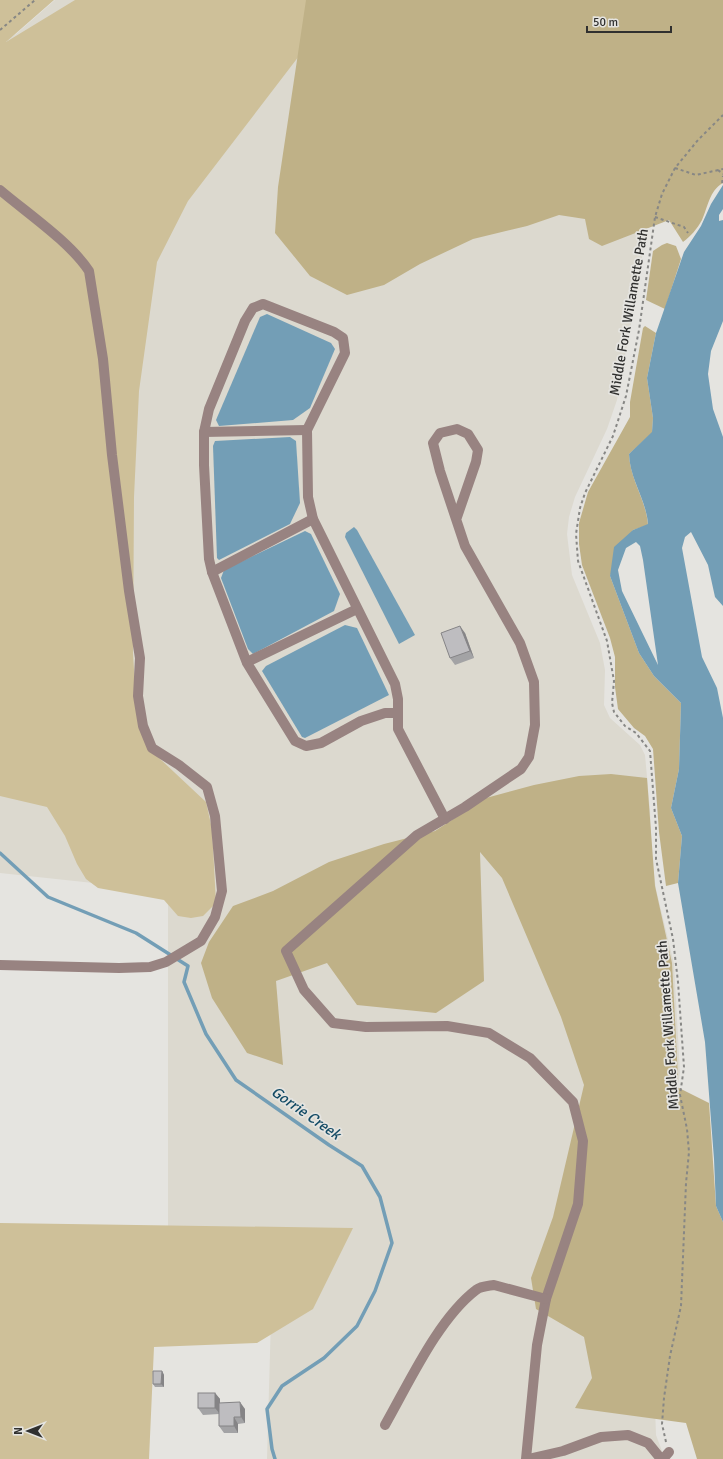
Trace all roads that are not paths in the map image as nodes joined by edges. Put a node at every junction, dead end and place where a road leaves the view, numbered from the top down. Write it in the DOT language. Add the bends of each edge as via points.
graph roads {
  1 [pos="0,190"];
  2 [pos="306,430"];
  3 [pos="204,432"];
  4 [pos="456,517"];
  5 [pos="314,519"];
  6 [pos="212,572"];
  7 [pos="357,609"];
  8 [pos="247,662"];
  9 [pos="398,713"];
  10 [pos="445,819"];
  11 [pos="0,965"];
  12 [pos="546,1299"];
  13 [pos="385,1425"];
  14 [pos="664,1457"];
  15 [pos="527,1459"];
  1 -- 11 [label="lane" via="55,236 89,271 103,359 112,455 140,658 138,696 143,726 152,748 207,787 215,816 222,891 215,917 201,941 166,962 150,967 127,968"];
  2 -- 3 [label="lane"];
  2 -- 3 [label="lane" via="345,353 343,338 334,332 263,304 253,308 245,321 209,409"];
  2 -- 5 [label="lane" via="308,497"];
  3 -- 6 [label="lane" via="208,559"];
  4 -- 4 [label="lane" via="433,443 440,433 456,429 468,434 478,450"];
  4 -- 10 [label="lane" via="465,546 520,643 534,682 536,725 528,757 521,769"];
  5 -- 6 [label="lane"];
  5 -- 7 [label="lane"];
  6 -- 8 [label="lane"];
  7 -- 8 [label="lane"];
  7 -- 9 [label="lane" via="395,684"];
  8 -- 9 [label="lane" via="295,741 306,746 321,743 361,721 384,713"];
  9 -- 10 [label="lane" via="398,729"];
  10 -- 12 [label="lane" via="417,834 286,951 304,990 332,1023 366,1027 447,1026 489,1033 530,1058 573,1102 583,1141 578,1204"];
  12 -- 13 [label="lane" via="494,1286 477,1289 453,1312 429,1348"];
  12 -- 15 [label="lane" via="537,1345"];
  14 -- 15 [label="lane" via="648,1443 628,1435 602,1437 563,1451"];
}
